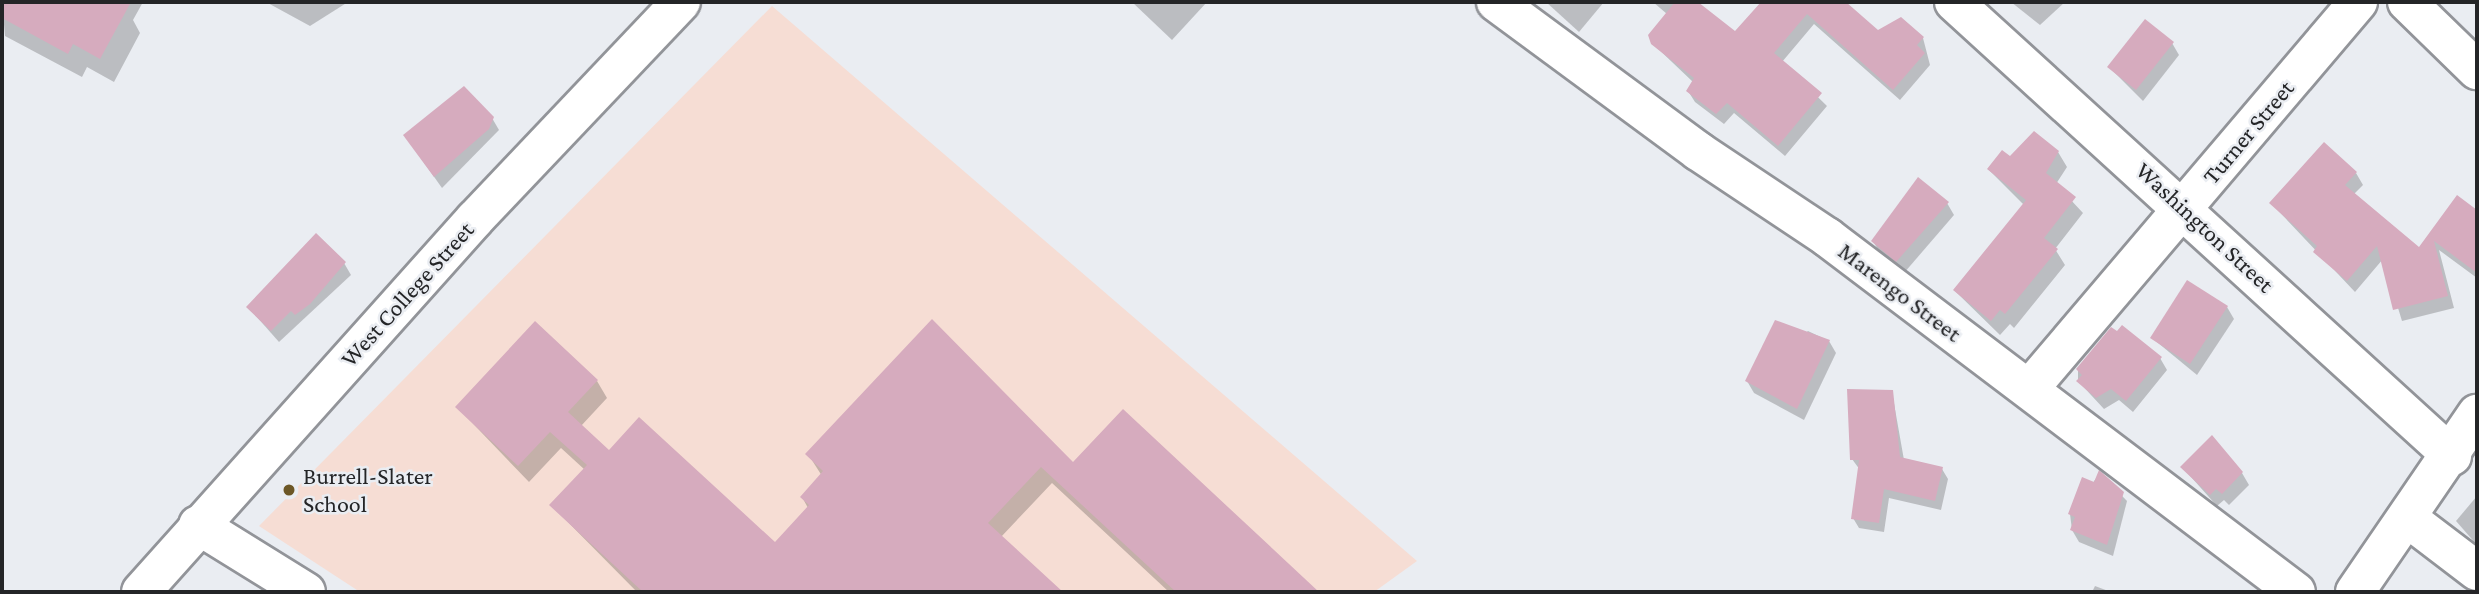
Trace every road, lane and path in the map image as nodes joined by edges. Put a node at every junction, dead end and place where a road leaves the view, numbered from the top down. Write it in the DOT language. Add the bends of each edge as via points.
graph roads {
  1 [pos="681,2"];
  2 [pos="1496,2"];
  3 [pos="1954,2"];
  4 [pos="2358,2"];
  5 [pos="2407,2"];
  6 [pos="2477,70"];
  7 [pos="2185,206"];
  8 [pos="2029,390"];
  9 [pos="2477,415"];
  10 [pos="2452,456"];
  11 [pos="2410,520"];
  12 [pos="198,525"];
  13 [pos="2477,571"];
  14 [pos="141,592"];
  15 [pos="306,592"];
  16 [pos="2296,592"];
  17 [pos="2355,592"];
  1 -- 12 [label="street, West College Street"];
  2 -- 8 [label="street, Marengo Street"];
  3 -- 7 [label="street, Washington Street"];
  4 -- 7 [label="street, Turner Street"];
  5 -- 6 [label="street"];
  7 -- 8 [label="street, Turner Street"];
  7 -- 10 [label="street, Washington Street"];
  8 -- 16 [label="street, Marengo Street"];
  9 -- 10 [label="street"];
  10 -- 11 [label="street"];
  11 -- 13 [label="street"];
  11 -- 17 [label="street"];
  12 -- 14 [label="street, West College Street"];
  12 -- 15 [label="street"];
}
